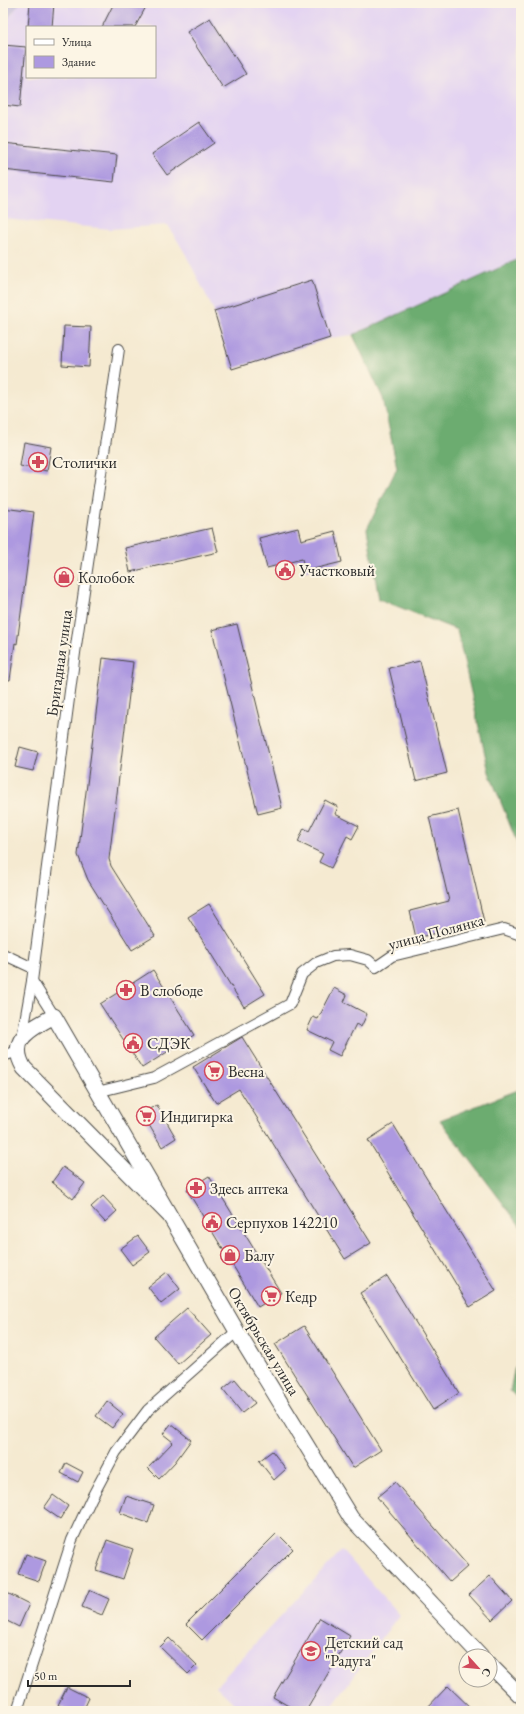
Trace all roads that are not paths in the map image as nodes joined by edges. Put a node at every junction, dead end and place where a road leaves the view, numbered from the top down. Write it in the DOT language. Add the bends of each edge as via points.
graph roads {
  1 [pos="119,349"];
  2 [pos="521,934"];
  3 [pos="3,954"];
  4 [pos="33,968"];
  5 [pos="32,981"];
  6 [pos="54,1016"];
  7 [pos="20,1045"];
  8 [pos="3,1056"];
  9 [pos="97,1092"];
  10 [pos="169,1215"];
  11 [pos="237,1331"];
  12 [pos="473,1648"];
  13 [pos="498,1673"];
  14 [pos="521,1696"];
  15 [pos="17,1711"];
  1 -- 4 [label="street, Бригадная улица"];
  2 -- 9 [label="street, улица Полянка" via="504,929 392,956 376,967 368,960 350,955 333,956 316,963 302,974 290,1004 154,1078"];
  3 -- 4 [label="street"];
  4 -- 5 [label="street, Бригадная улица"];
  5 -- 6 [label="street"];
  5 -- 7 [label="street, Бригадная улица"];
  6 -- 7 [label="street" via="31,1029"];
  6 -- 9 [label="street, Октябрьская улица"];
  7 -- 8 [label="street"];
  7 -- 10 [label="street" via="19,1060 24,1068"];
  9 -- 10 [label="street, Октябрьская улица"];
  10 -- 11 [label="street, Октябрьская улица"];
  11 -- 12 [label="street, Октябрьская улица" via="351,1518"];
  11 -- 15 [label="street" via="148,1410 116,1452 72,1540"];
  13 -- 14 [label="street"];
}
